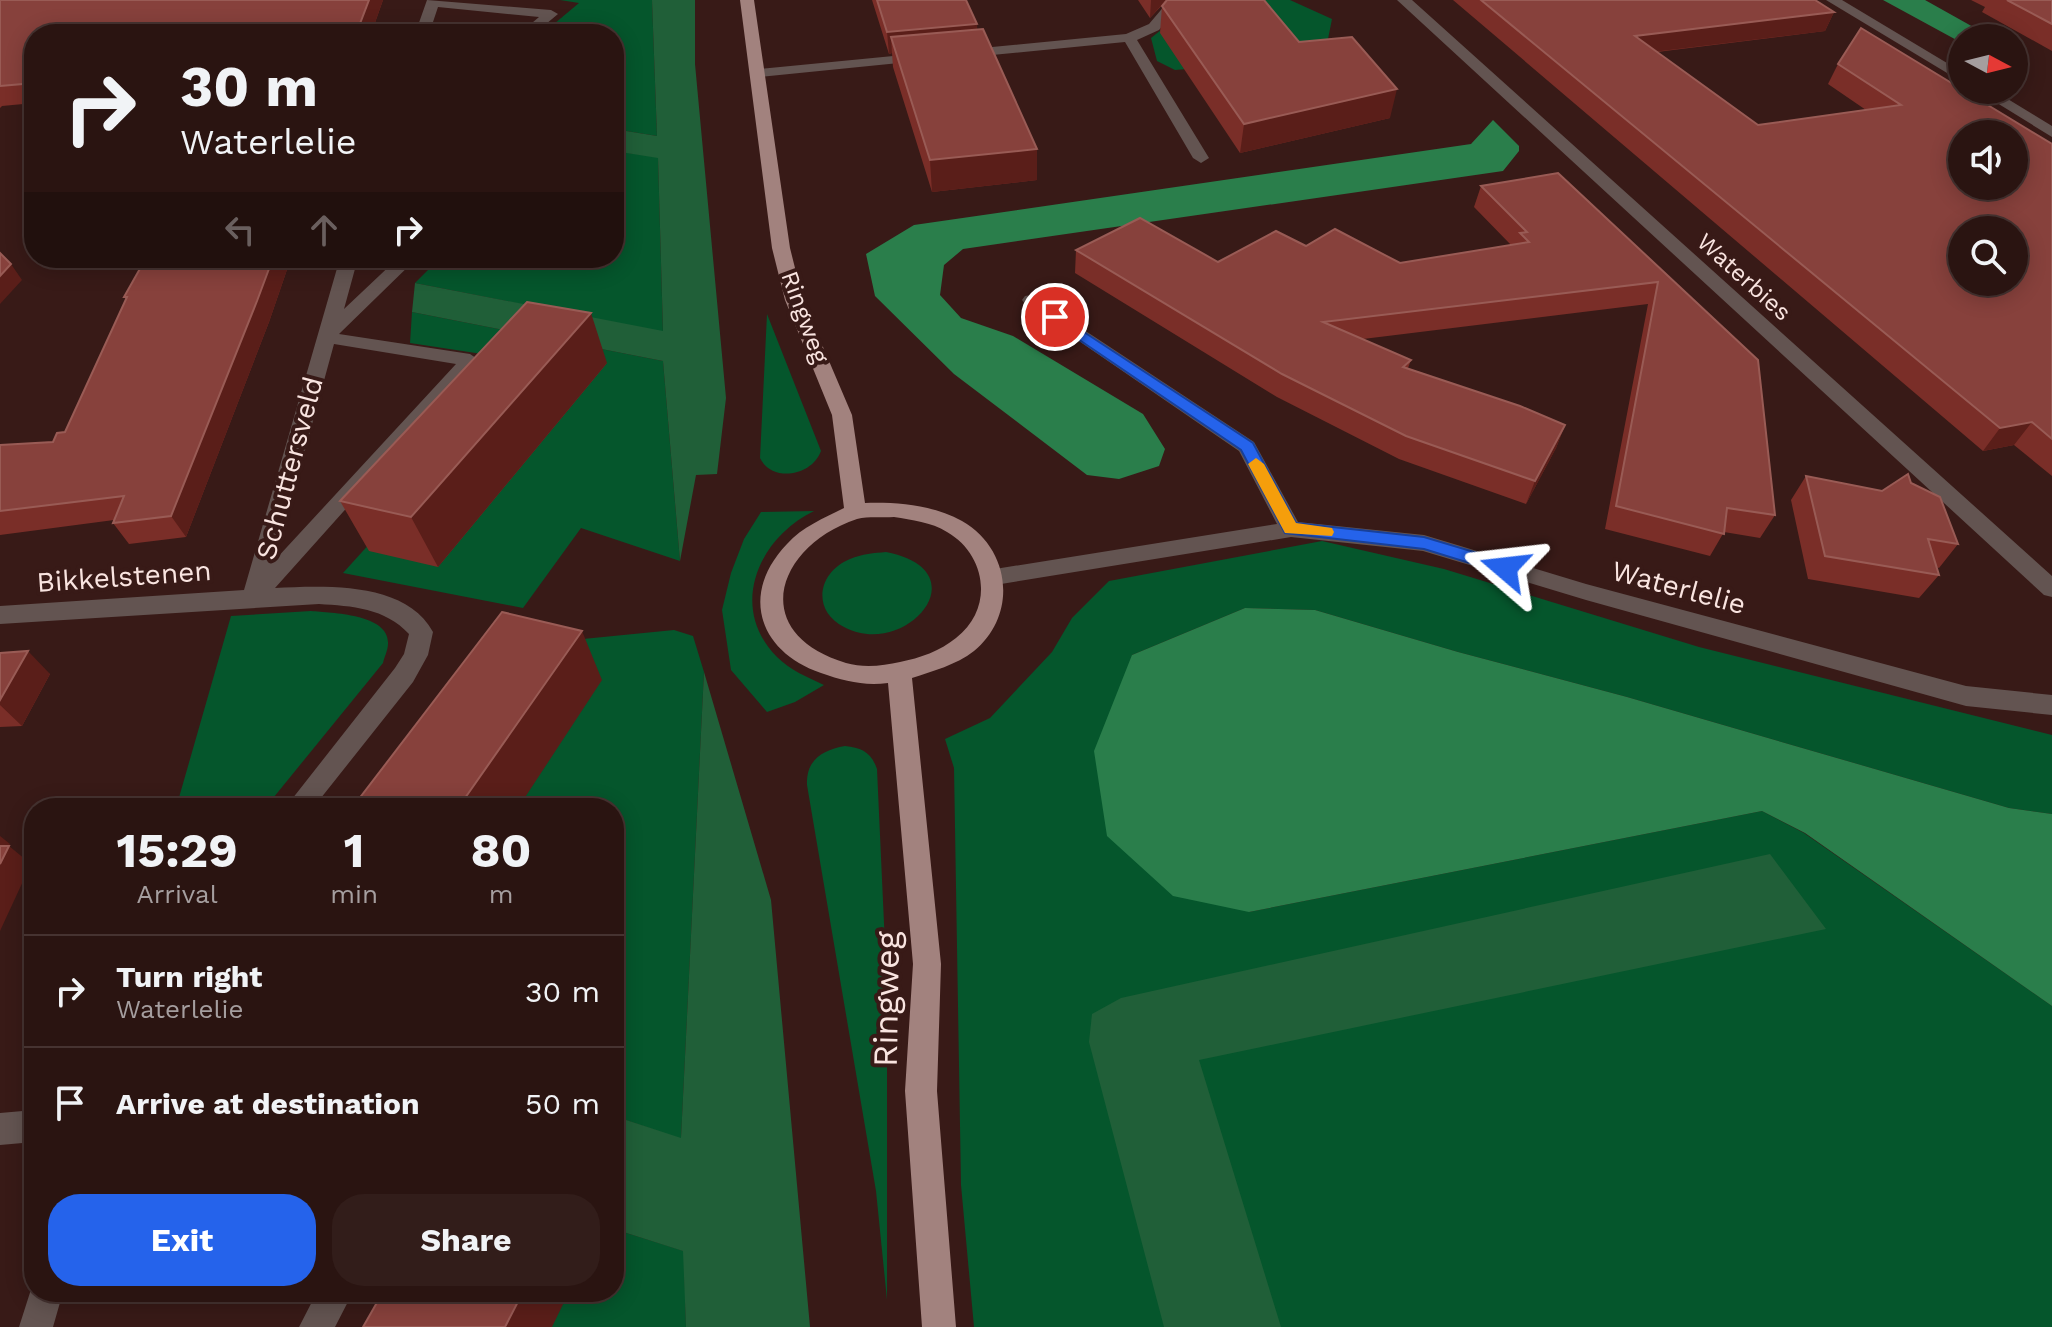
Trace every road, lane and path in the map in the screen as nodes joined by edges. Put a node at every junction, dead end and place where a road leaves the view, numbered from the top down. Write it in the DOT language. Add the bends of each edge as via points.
graph roads {
  1 [pos="747,0"];
  2 [pos="1404,0"];
  3 [pos="1833,0"];
  4 [pos="433,2"];
  5 [pos="1171,7"];
  6 [pos="425,24"];
  7 [pos="538,24"];
  8 [pos="1129,38"];
  9 [pos="1948,70"];
  10 [pos="759,73"];
  11 [pos="2006,104"];
  12 [pos="2052,132"];
  13 [pos="1201,158"];
  14 [pos="346,268"];
  15 [pos="397,268"];
  16 [pos="1031,300"];
  17 [pos="325,337"];
  18 [pos="855,512"];
  19 [pos="1291,529"];
  20 [pos="995,577"];
  21 [pos="2052,589"];
  22 [pos="253,598"];
  23 [pos="0,615"];
  24 [pos="899,673"];
  25 [pos="2052,705"];
  26 [pos="306,798"];
  27 [pos="24,1127"];
  28 [pos="0,1129"];
  29 [pos="43,1302"];
  30 [pos="330,1302"];
  31 [pos="36,1327"];
  32 [pos="316,1327"];
  33 [pos="939,1327"];
  1 -- 10 [label="main road, Ringweg"];
  2 -- 21 [label="street, Waterbies"];
  3 -- 9 [label="street"];
  4 -- 6 [label="street"];
  4 -- 7 [label="street" via="551,14"];
  5 -- 8 [label="street" via="1154,27"];
  8 -- 10 [label="street"];
  8 -- 13 [label="street"];
  10 -- 18 [label="main road, Ringweg" via="781,248 794,300 842,415"];
  11 -- 12 [label="street"];
  14 -- 17 [label="street, Schuttersveld"];
  15 -- 17 [label="street, Schuttersveld"];
  16 -- 19 [label="street" via="1247,447"];
  17 -- 22 [label="street, Schuttersveld"];
  17 -- 22 [label="street, Schuttersveld" via="470,360"];
  18 -- 20 [label="main road" via="929,515 962,530 986,554"];
  18 -- 24 [label="main road" via="808,535 787,554 769,591 771,614 784,640 805,657 850,673"];
  19 -- 20 [label="street, Waterlelie"];
  19 -- 25 [label="street, Waterlelie" via="1424,543 1966,696"];
  20 -- 24 [label="main road" via="992,607 979,630 951,655"];
  22 -- 23 [label="street, Bikkelstenen"];
  22 -- 26 [label="street, Schuttersveld" via="327,596 377,603 414,620 421,632 404,675"];
  24 -- 33 [label="main road, Ringweg" via="927,964 921,1091"];
  27 -- 28 [label="street"];
  29 -- 31 [label="street"];
  30 -- 32 [label="street"];
}
